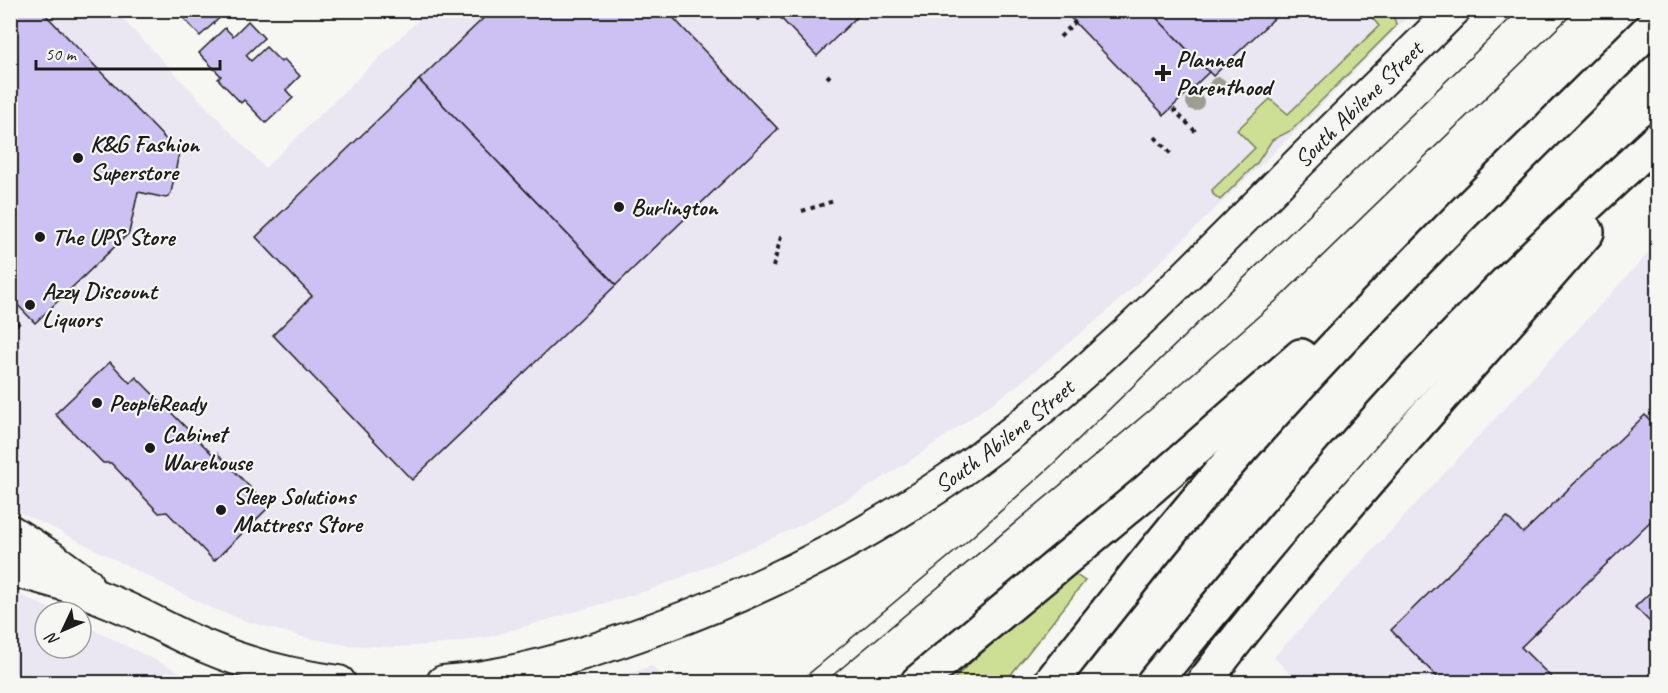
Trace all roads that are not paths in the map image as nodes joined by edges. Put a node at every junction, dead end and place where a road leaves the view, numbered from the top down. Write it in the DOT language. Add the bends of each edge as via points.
graph roads {
  1 [pos="1455,10"];
  2 [pos="1658,21"];
  3 [pos="1658,139"];
  4 [pos="1658,151"];
  5 [pos="1487,188"];
  6 [pos="10,531"];
  7 [pos="10,570"];
  8 [pos="111,602"];
  9 [pos="339,682"];
  10 [pos="443,682"];
  11 [pos="918,682"];
  12 [pos="1051,682"];
  13 [pos="1154,682"];
  14 [pos="1204,682"];
  1 -- 10 [label="street, South Abilene Street" via="1125,336 1046,405 944,482 834,548 709,609 559,659"];
  2 -- 5 [label="highway"];
  3 -- 13 [label="highway" via="1507,282 1384,411 1307,497"];
  4 -- 14 [label="highway" via="1370,478"];
  5 -- 11 [label="highway" via="1218,431"];
  5 -- 12 [label="highway" via="1257,432"];
  6 -- 8 [label="street"];
  7 -- 8 [label="street"];
  8 -- 9 [label="street" via="239,660"];
}
